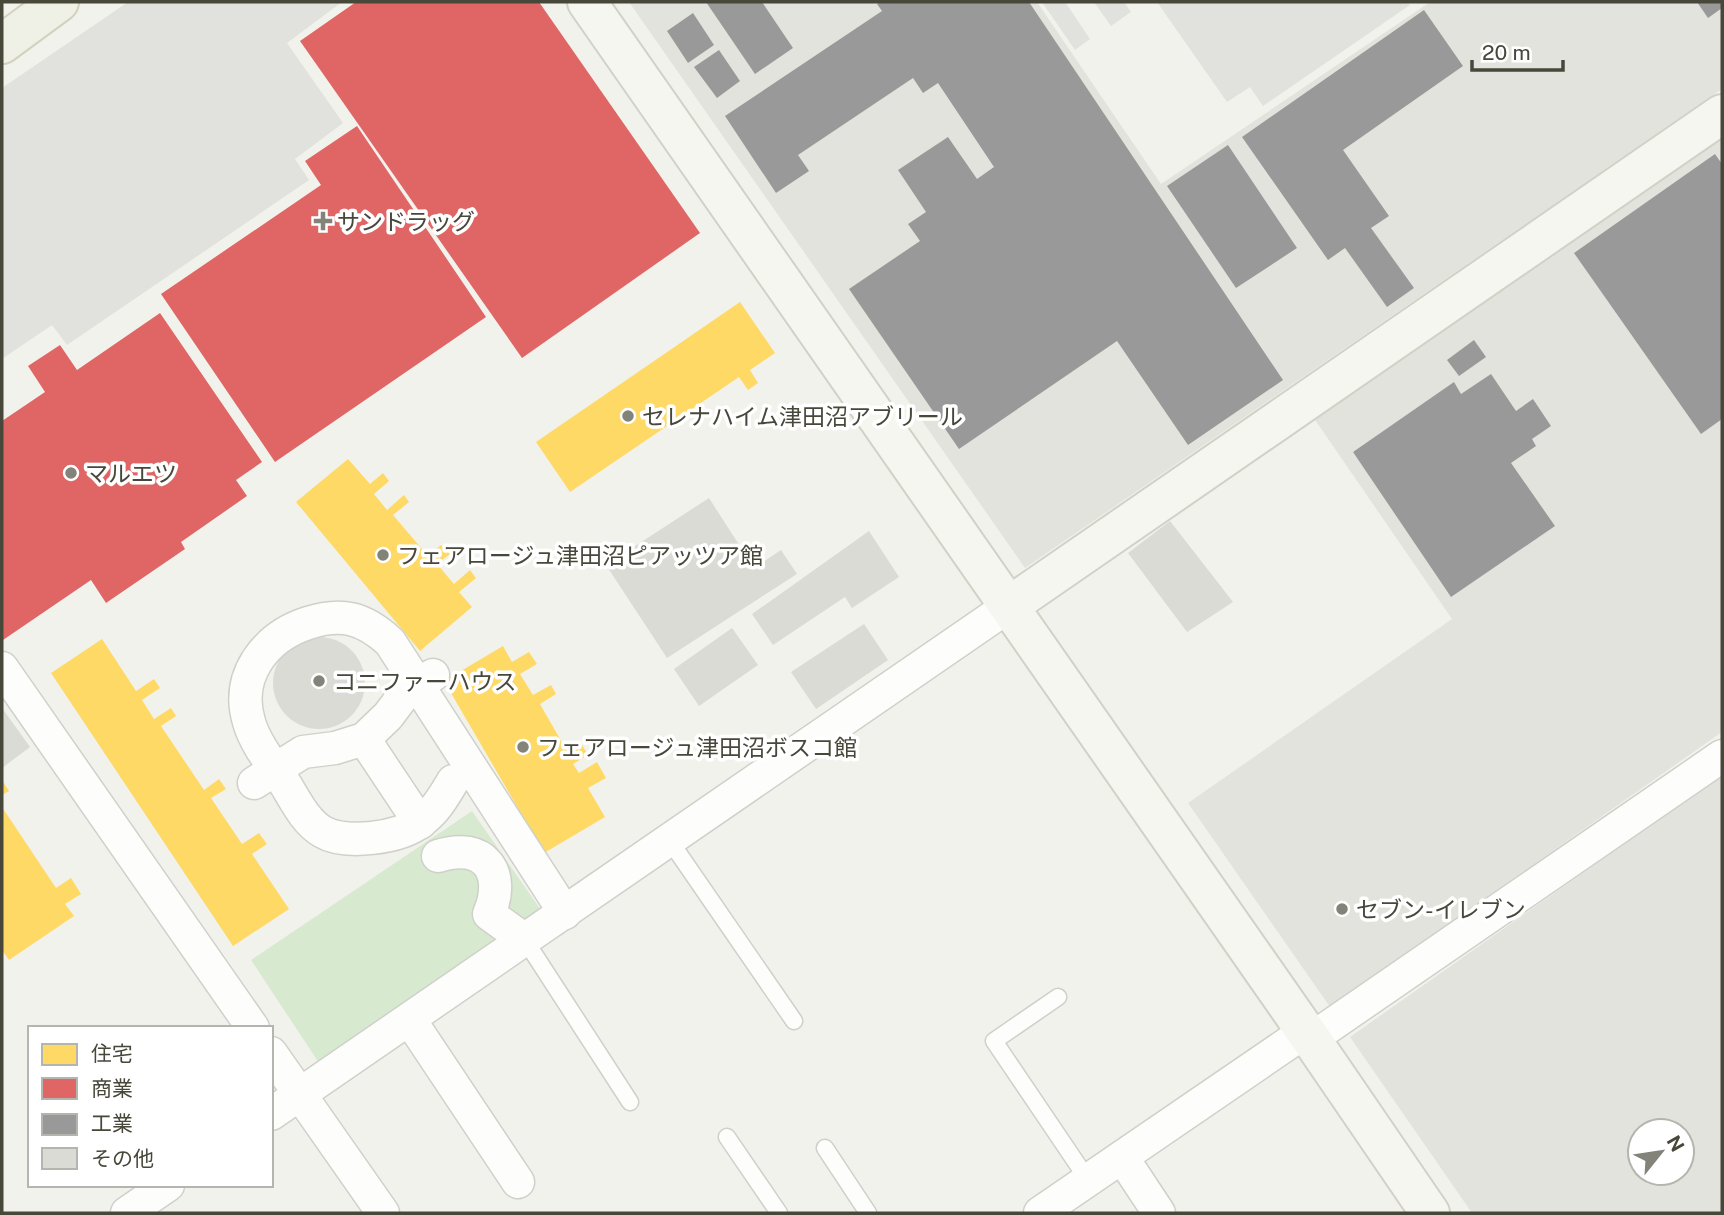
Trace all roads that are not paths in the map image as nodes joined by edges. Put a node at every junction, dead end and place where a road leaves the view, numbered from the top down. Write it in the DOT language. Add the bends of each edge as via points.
graph roads {
  1 [pos="59,2"];
  2 [pos="587,2"];
  3 [pos="2,44"];
  4 [pos="1722,114"];
  5 [pos="1009,606"];
  6 [pos="2,668"];
  7 [pos="434,674"];
  8 [pos="364,739"];
  9 [pos="1722,755"];
  10 [pos="453,781"];
  11 [pos="254,783"];
  12 [pos="420,823"];
  13 [pos="670,841"];
  14 [pos="438,856"];
  15 [pos="565,913"];
  16 [pos="525,940"];
  17 [pos="1058,997"];
  18 [pos="410,1020"];
  19 [pos="794,1021"];
  20 [pos="252,1026"];
  21 [pos="1309,1035"];
  22 [pos="273,1056"];
  23 [pos="300,1094"];
  24 [pos="630,1102"];
  25 [pos="273,1113"];
  26 [pos="727,1137"];
  27 [pos="825,1148"];
  28 [pos="1122,1157"];
  29 [pos="1088,1180"];
  30 [pos="518,1182"];
  31 [pos="383,1213"];
  32 [pos="779,1213"];
  33 [pos="868,1213"];
  34 [pos="1040,1213"];
  35 [pos="1160,1213"];
  36 [pos="1430,1213"];
  1 -- 3 [label="main road"];
  2 -- 5 [label="street"];
  4 -- 5 [label="street"];
  5 -- 13 [label="street"];
  5 -- 21 [label="street"];
  6 -- 20 [label="street"];
  7 -- 8 [label="street" via="406,692"];
  8 -- 11 [label="street" via="303,752"];
  8 -- 12 [label="street"];
  9 -- 21 [label="street"];
  10 -- 12 [label="street" via="441,802"];
  12 -- 15 [label="street" via="396,833 354,840 323,832 310,821 249,722 245,700 254,662 268,645 299,626 336,617 375,628 390,642"];
  13 -- 15 [label="street"];
  13 -- 19 [label="lane"];
  14 -- 16 [label="street" via="459,850 483,858 492,872 496,896 489,914"];
  15 -- 16 [label="street"];
  16 -- 18 [label="street"];
  16 -- 24 [label="lane"];
  17 -- 29 [label="lane" via="994,1041"];
  18 -- 23 [label="street"];
  18 -- 30 [label="street"];
  21 -- 28 [label="street"];
  21 -- 36 [label="street"];
  22 -- 23 [label="street"];
  23 -- 25 [label="street"];
  23 -- 31 [label="street"];
  26 -- 32 [label="lane"];
  27 -- 33 [label="lane"];
  28 -- 29 [label="street"];
  28 -- 35 [label="street"];
  29 -- 34 [label="street"];
}
